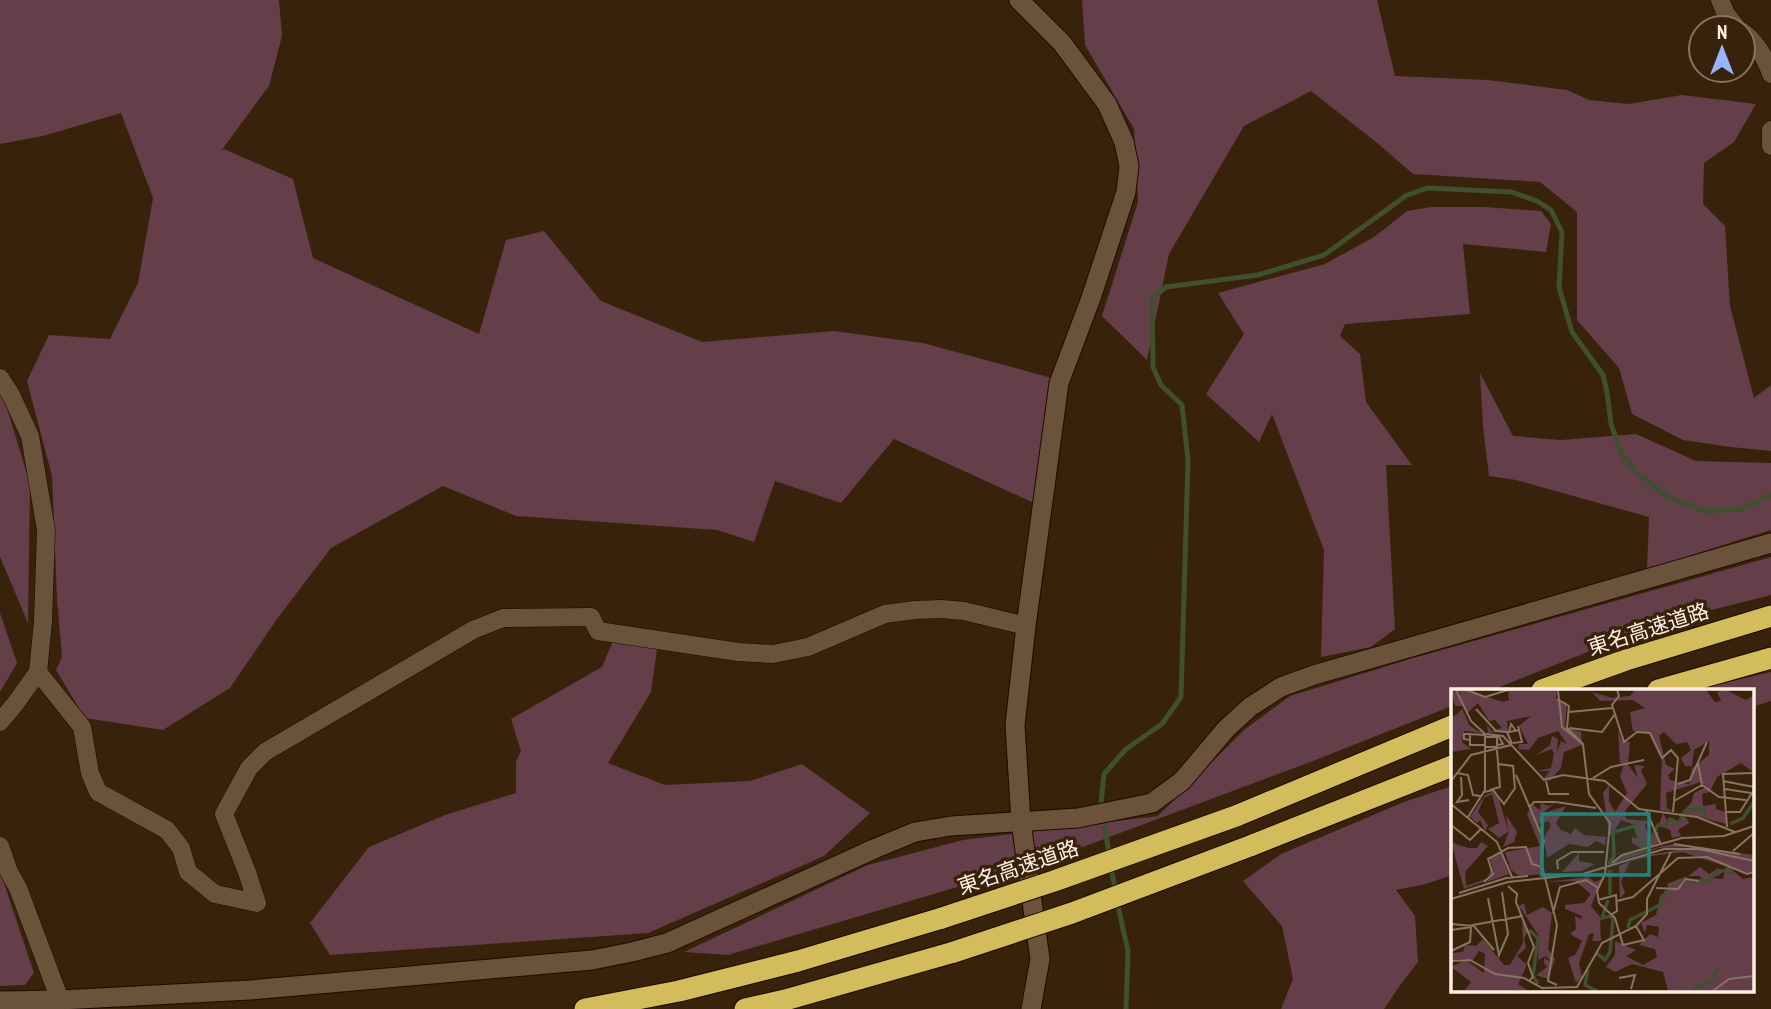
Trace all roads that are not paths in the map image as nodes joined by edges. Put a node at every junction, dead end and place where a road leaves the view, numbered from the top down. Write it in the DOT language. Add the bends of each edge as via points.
graph roads {
  1 [pos="1019,0"];
  2 [pos="1757,46"];
  3 [pos="1771,74"];
  4 [pos="1771,130"];
  5 [pos="1771,146"];
  6 [pos="0,378"];
  7 [pos="1771,543"];
  8 [pos="1771,616"];
  9 [pos="1026,625"];
  10 [pos="1771,657"];
  11 [pos="38,672"];
  12 [pos="1547,689"];
  13 [pos="1665,689"];
  14 [pos="0,722"];
  15 [pos="1451,726"];
  16 [pos="1451,766"];
  17 [pos="1021,822"];
  18 [pos="0,846"];
  19 [pos="5,871"];
  20 [pos="0,1001"];
  21 [pos="60,1005"];
  22 [pos="584,1009"];
  23 [pos="745,1009"];
  24 [pos="1031,1009"];
  1 -- 9 [label="street" via="1062,43 1107,104 1129,166 1126,192 1059,383"];
  2 -- 3 [label="street"];
  4 -- 5 [label="street"];
  6 -- 11 [label="street" via="30,436 46,530"];
  7 -- 17 [label="street" via="1281,687 1250,707 1182,781 1152,803 1078,818"];
  8 -- 12 [label="highway, 東名高速道路"];
  9 -- 11 [label="street" via="964,611 915,610 886,614 808,648 773,654 598,631 590,617 503,618 473,630 265,752 249,768 224,814 257,903 215,894 188,872 181,848 167,830 98,792 82,727"];
  9 -- 17 [label="street" via="1015,725"];
  10 -- 13 [label="highway"];
  11 -- 14 [label="street"];
  15 -- 22 [label="highway, 東名高速道路, bridge" via="1237,816 942,918 798,961"];
  16 -- 23 [label="highway, bridge" via="1072,913 954,952"];
  17 -- 21 [label="street" via="915,832 667,943 592,960"];
  17 -- 24 [label="street" via="1040,959"];
  18 -- 19 [label="street"];
  19 -- 21 [label="street" via="18,888"];
  20 -- 21 [label="street"];
}
